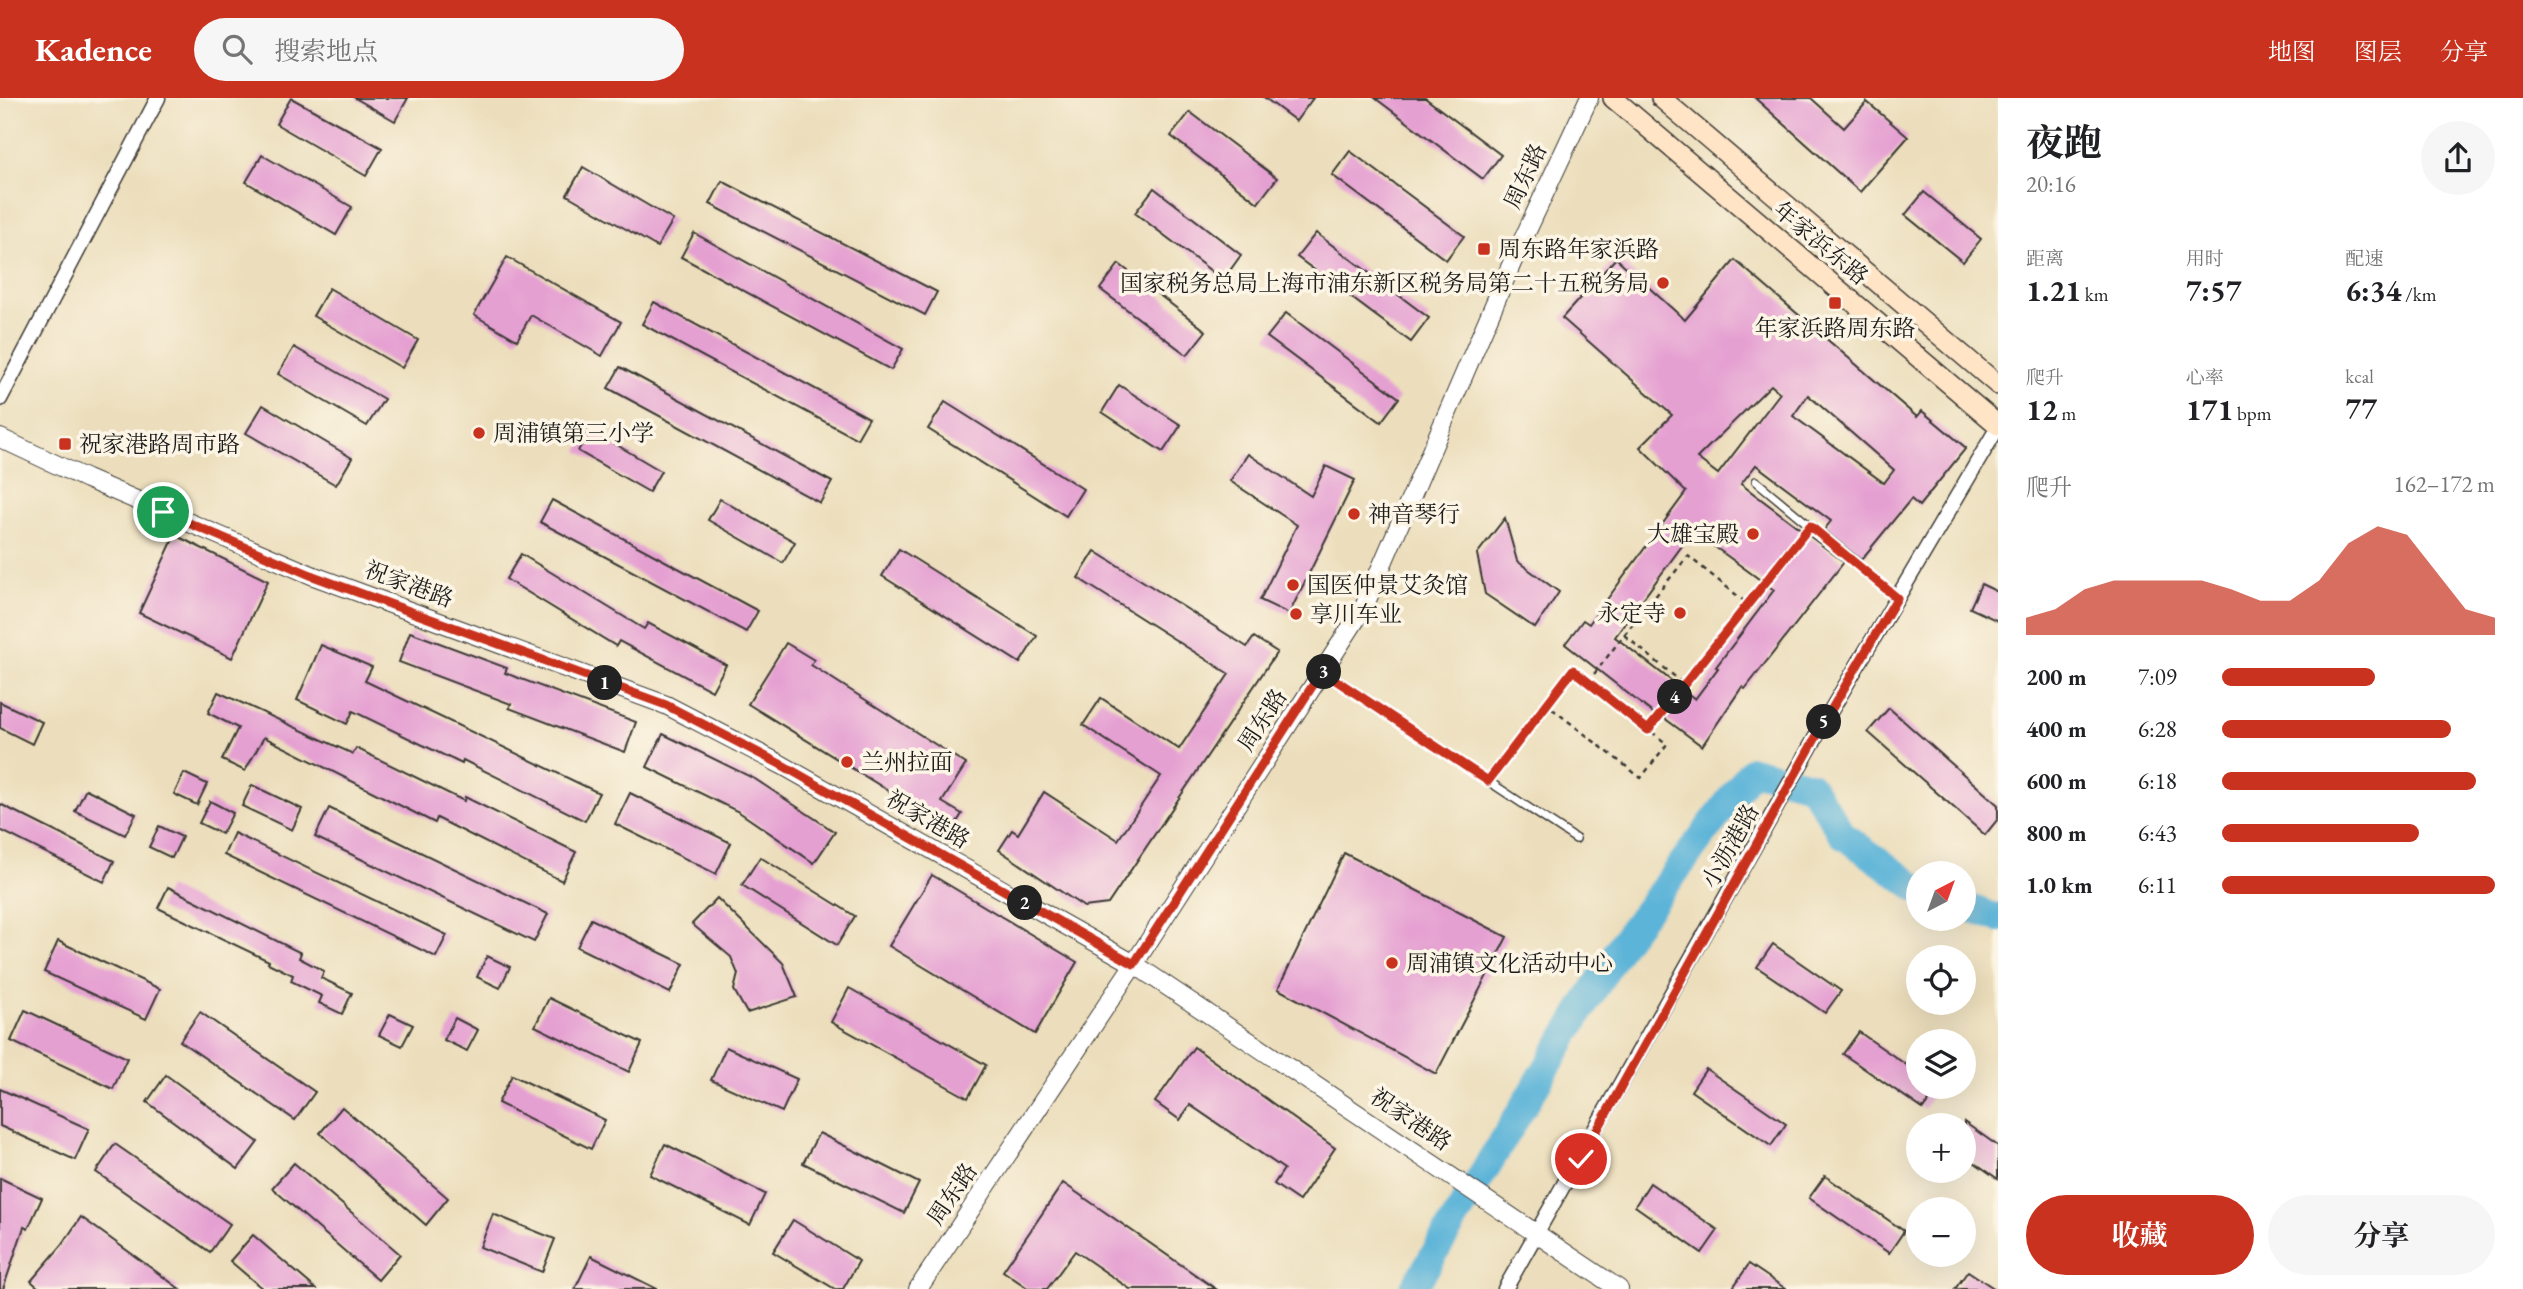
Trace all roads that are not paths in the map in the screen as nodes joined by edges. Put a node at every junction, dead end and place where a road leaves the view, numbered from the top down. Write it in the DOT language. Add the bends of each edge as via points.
graph roads {
  1 [pos="158,98"];
  2 [pos="1588,98"];
  3 [pos="1613,98"];
  4 [pos="1661,98"];
  5 [pos="1998,385"];
  6 [pos="0,399"];
  7 [pos="1998,426"];
  8 [pos="0,438"];
  9 [pos="1756,481"];
  10 [pos="1897,598"];
  11 [pos="1322,671"];
  12 [pos="1576,839"];
  13 [pos="1134,964"];
  14 [pos="1538,1234"];
  15 [pos="918,1289"];
  16 [pos="1505,1289"];
  17 [pos="1619,1289"];
  1 -- 6 [label="street"];
  2 -- 11 [label="street, 周东路" via="1364,607"];
  3 -- 7 [label="main road, 年家浜东路"];
  4 -- 5 [label="main road, 年家浜东路"];
  7 -- 10 [label="street, 小沥港路"];
  8 -- 13 [label="street, 祝家港路" via="313,576 666,705 782,765"];
  9 -- 10 [label="lane"];
  10 -- 14 [label="street, 小沥港路"];
  11 -- 12 [label="lane"];
  11 -- 13 [label="street, 周东路"];
  13 -- 14 [label="street, 祝家港路"];
  13 -- 15 [label="street, 周东路"];
  14 -- 16 [label="street, 小沥港路"];
  14 -- 17 [label="street, 祝家港路"];
}
